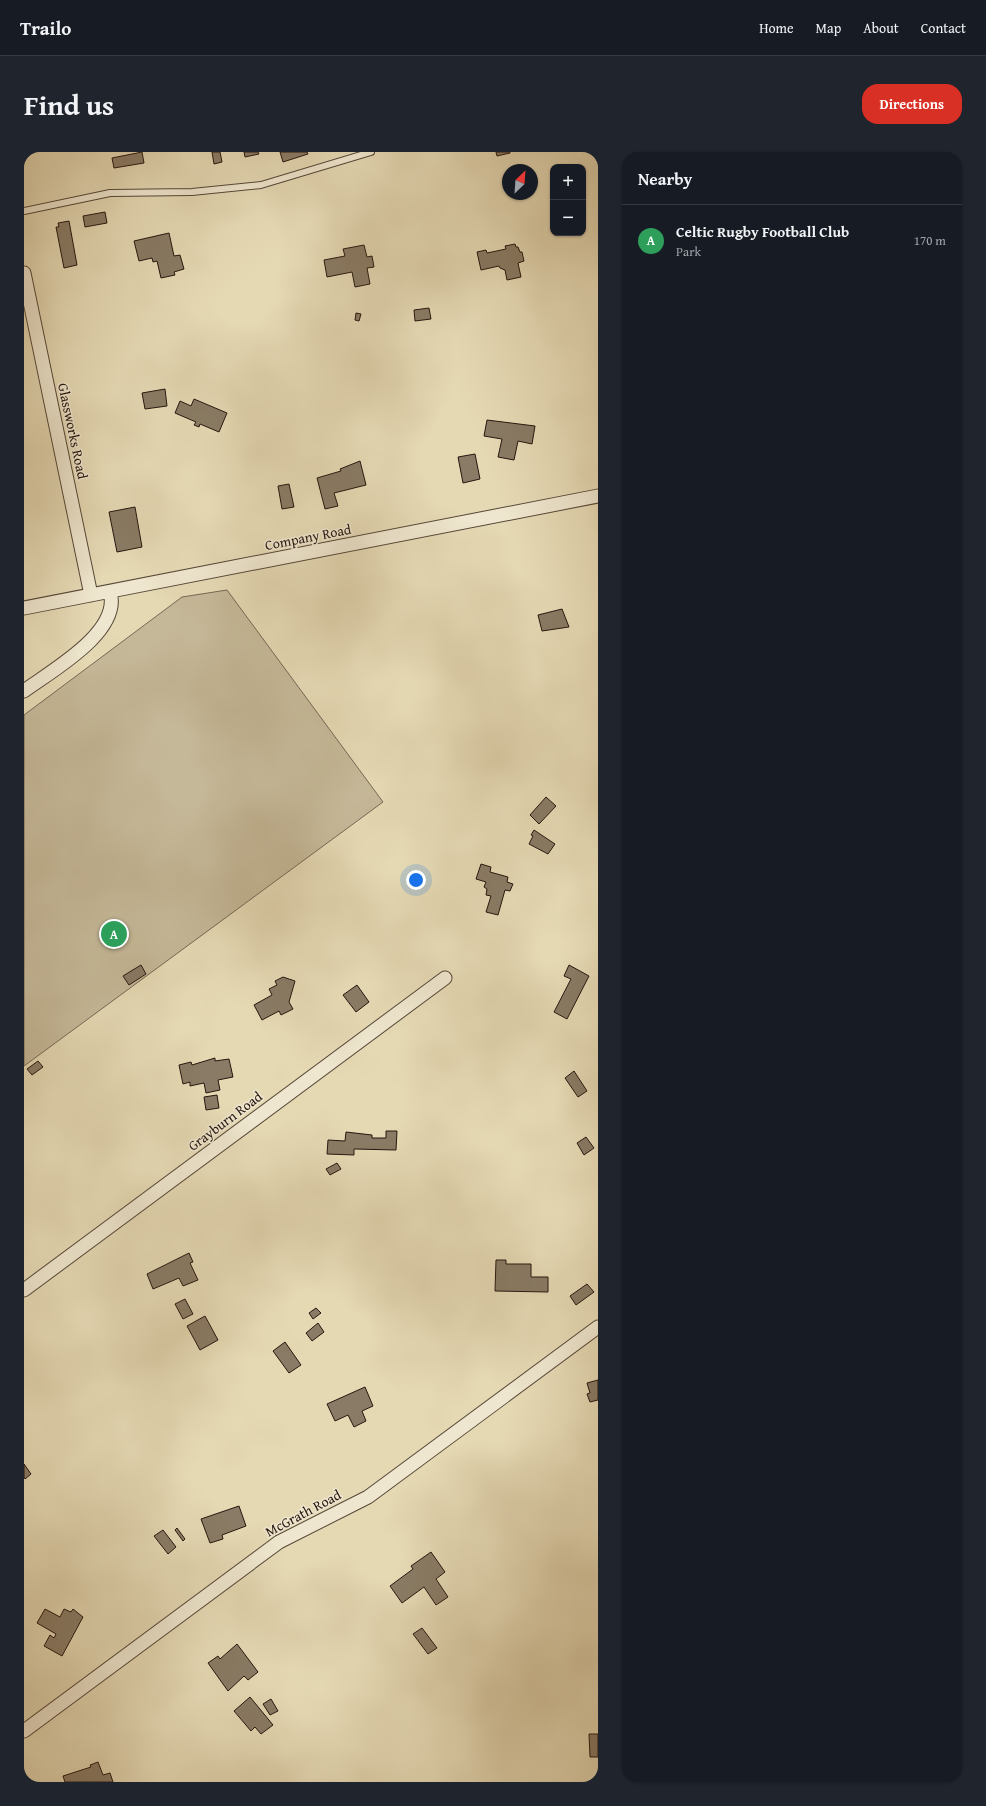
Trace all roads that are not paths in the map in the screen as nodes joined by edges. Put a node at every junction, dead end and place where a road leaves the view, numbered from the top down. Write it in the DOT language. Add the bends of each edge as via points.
graph roads {
  1 [pos="371,152"];
  2 [pos="24,211"];
  3 [pos="24,273"];
  4 [pos="598,496"];
  5 [pos="110,592"];
  6 [pos="91,595"];
  7 [pos="24,608"];
  8 [pos="24,691"];
  9 [pos="445,978"];
  10 [pos="24,1290"];
  11 [pos="598,1327"];
  12 [pos="24,1731"];
  1 -- 2 [label="lane" via="261,185 192,192 110,194"];
  3 -- 6 [label="street, Glassworks Road"];
  4 -- 5 [label="street, Company Road"];
  5 -- 6 [label="street, Company Road"];
  5 -- 8 [label="street" via="111,608 101,630 77,652"];
  6 -- 7 [label="street, Company Road"];
  9 -- 10 [label="street, Grayburn Road"];
  11 -- 12 [label="street, McGrath Road" via="368,1497 279,1542"];
}
